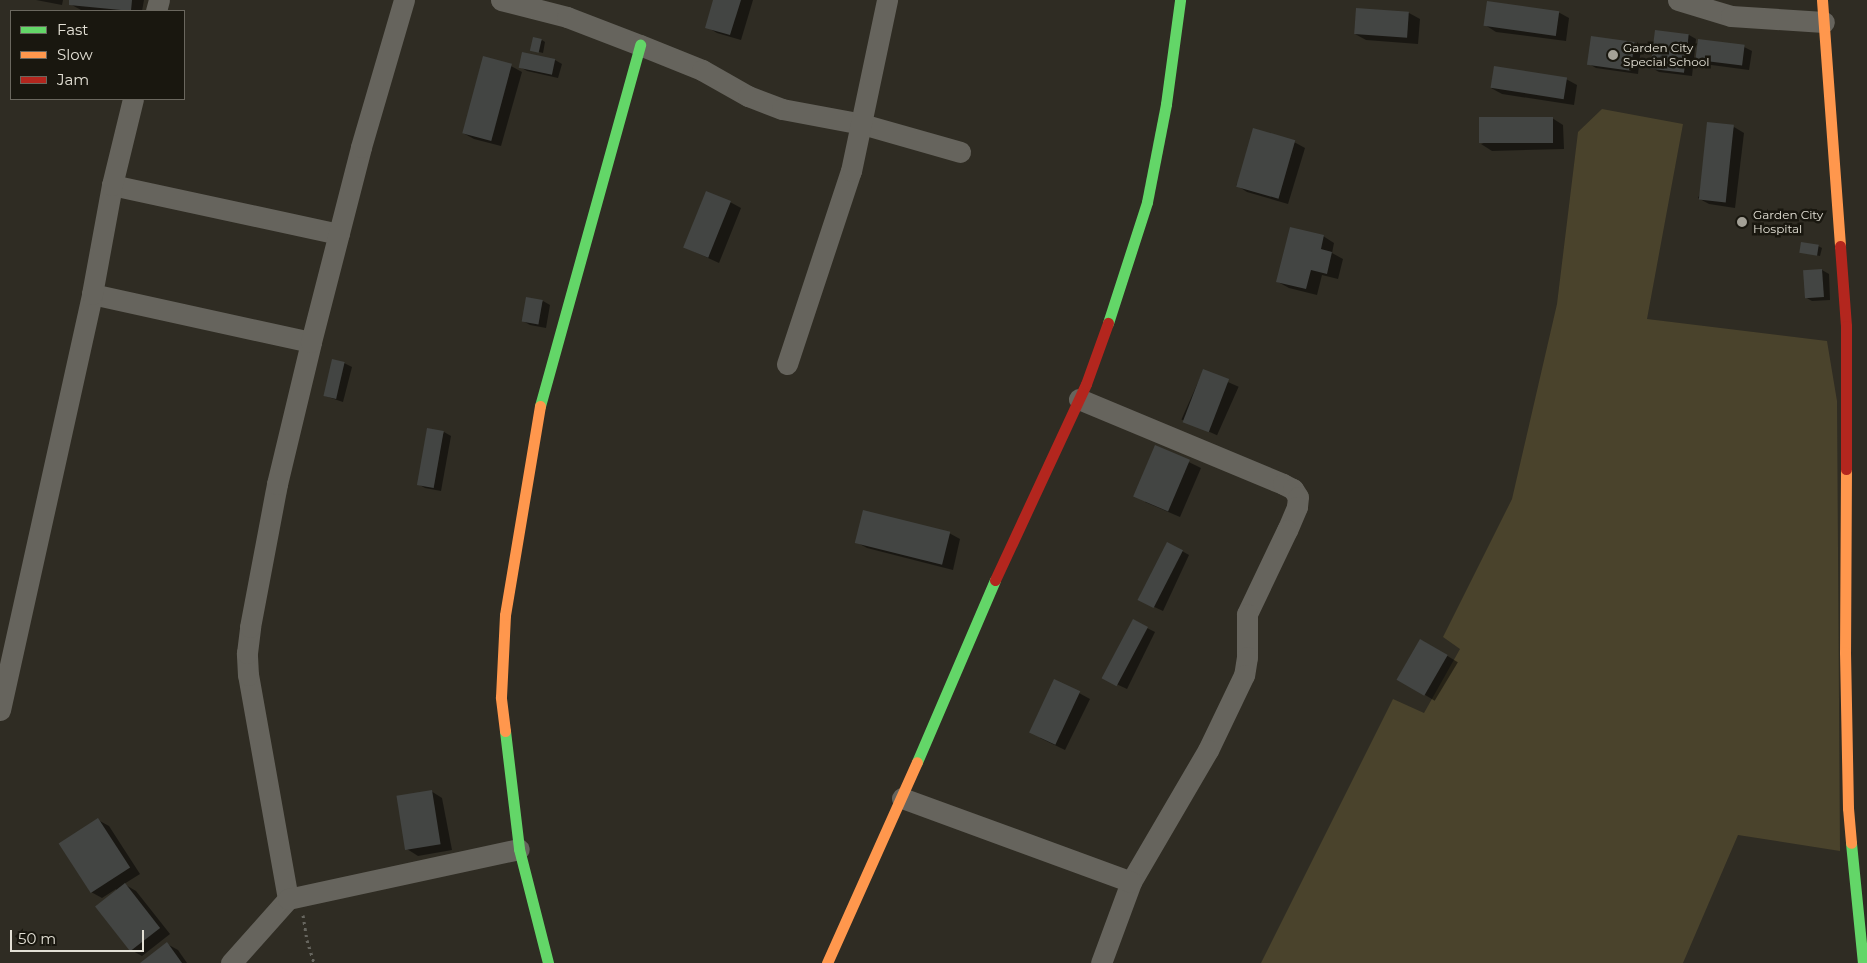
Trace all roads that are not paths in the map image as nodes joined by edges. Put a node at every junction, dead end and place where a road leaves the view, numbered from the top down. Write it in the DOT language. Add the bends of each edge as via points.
graph roads {
  1 [pos="404,0"];
  2 [pos="501,0"];
  3 [pos="887,0"];
  4 [pos="1180,0"];
  5 [pos="1678,0"];
  6 [pos="1822,0"];
  7 [pos="1824,22"];
  8 [pos="640,45"];
  9 [pos="133,100"];
  10 [pos="862,124"];
  11 [pos="960,152"];
  12 [pos="112,185"];
  13 [pos="339,234"];
  14 [pos="92,294"];
  15 [pos="310,342"];
  16 [pos="787,364"];
  17 [pos="1079,399"];
  18 [pos="0,710"];
  19 [pos="902,798"];
  20 [pos="518,849"];
  21 [pos="1131,882"];
  22 [pos="294,898"];
  23 [pos="231,963"];
  24 [pos="548,963"];
  25 [pos="827,963"];
  26 [pos="1102,963"];
  27 [pos="1863,963"];
  1 -- 13 [label="street"];
  2 -- 8 [label="street" via="567,18"];
  3 -- 10 [label="street"];
  4 -- 17 [label="street" via="1166,104 1147,202 1118,297"];
  5 -- 7 [label="street" via="1731,16"];
  6 -- 7 [label="street"];
  7 -- 27 [label="street" via="1846,326 1848,808"];
  8 -- 10 [label="street" via="702,70 748,96 782,109"];
  8 -- 20 [label="street" via="541,398 505,615 501,697"];
  9 -- 12 [label="street"];
  10 -- 11 [label="street"];
  10 -- 16 [label="street" via="827,246"];
  12 -- 13 [label="street"];
  12 -- 14 [label="street"];
  13 -- 15 [label="street"];
  14 -- 15 [label="street"];
  14 -- 18 [label="street"];
  15 -- 22 [label="street" via="277,484 247,653 248,676"];
  17 -- 19 [label="street" via="1012,539"];
  17 -- 21 [label="street" via="1283,484 1293,489 1298,497 1290,522 1247,614 1247,656 1240,684 1208,750"];
  19 -- 21 [label="street"];
  19 -- 25 [label="street"];
  20 -- 22 [label="street"];
  20 -- 24 [label="street"];
  21 -- 26 [label="street"];
  22 -- 23 [label="street"];
}
